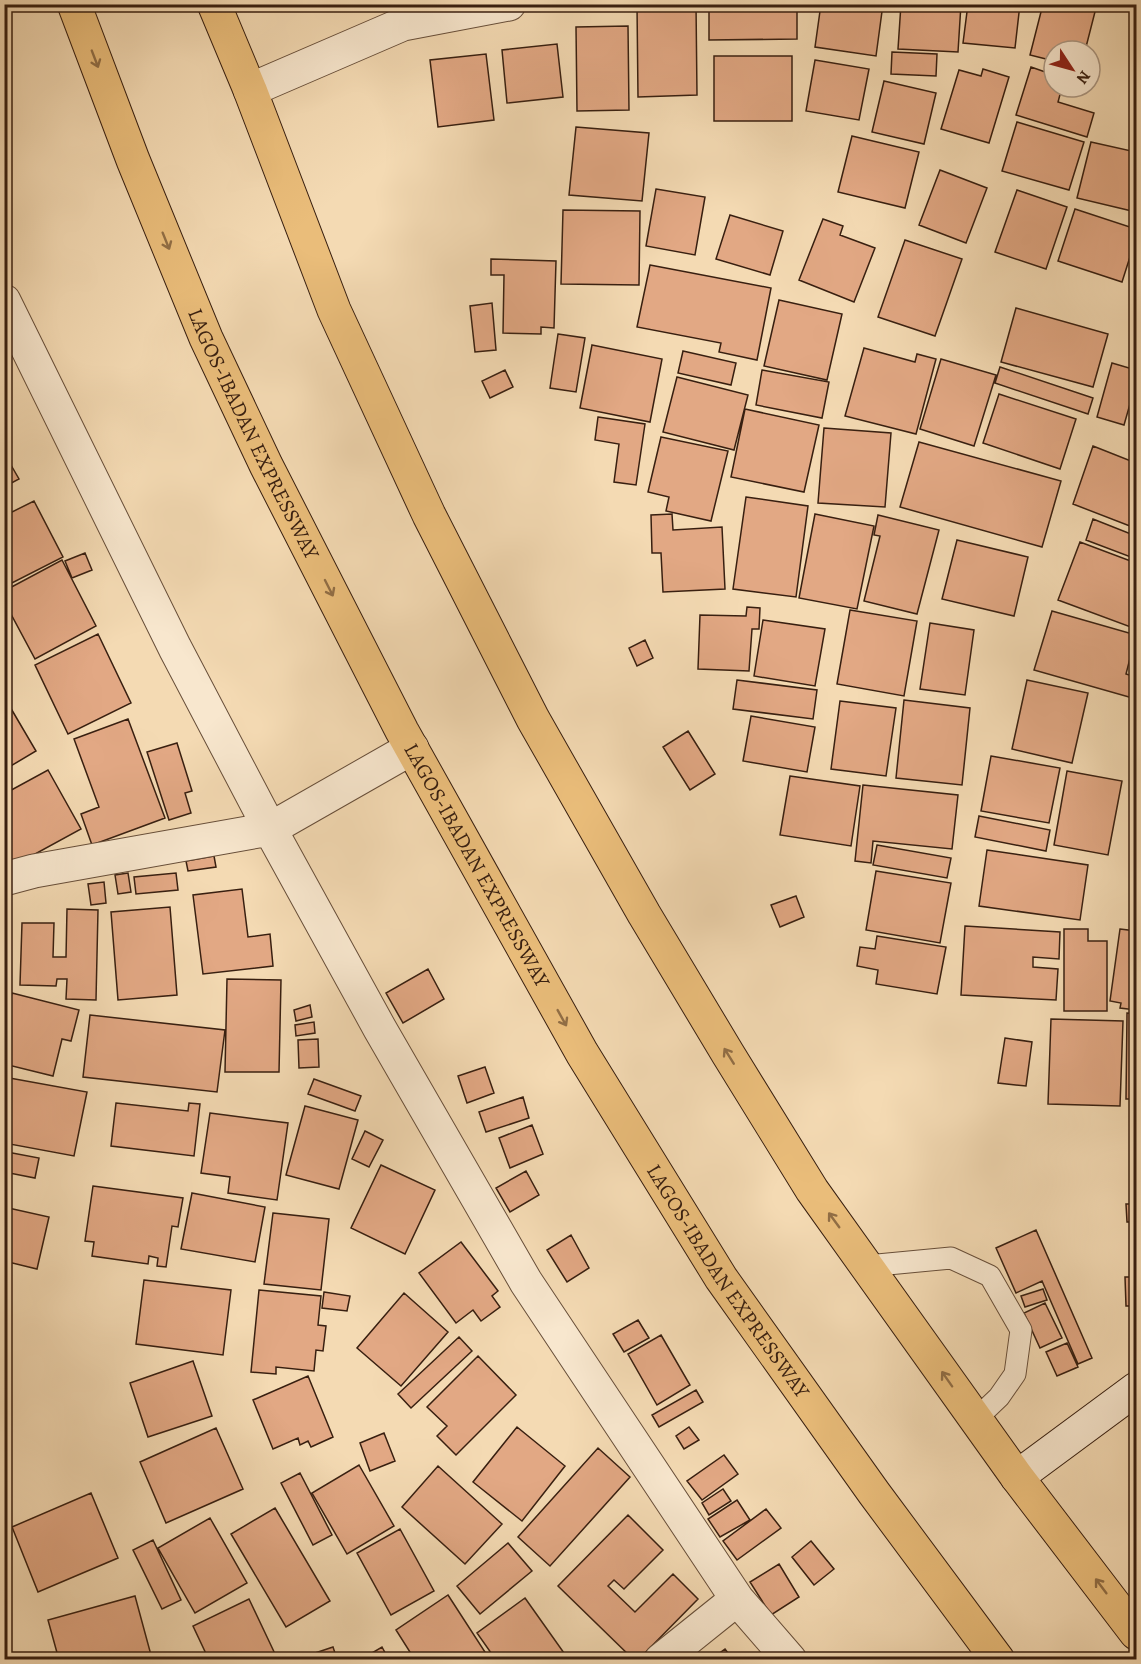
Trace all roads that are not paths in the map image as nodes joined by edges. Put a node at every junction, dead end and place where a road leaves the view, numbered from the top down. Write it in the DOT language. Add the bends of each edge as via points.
graph roads {
  1 [pos="74,4"];
  2 [pos="214,4"];
  3 [pos="509,4"];
  4 [pos="250,90"];
  5 [pos="4,301"];
  6 [pos="412,748"];
  7 [pos="270,829"];
  8 [pos="4,879"];
  9 [pos="867,1266"];
  10 [pos="1137,1389"];
  11 [pos="976,1419"];
  12 [pos="1017,1477"];
  13 [pos="737,1599"];
  14 [pos="1137,1633"];
  15 [pos="661,1659"];
  16 [pos="790,1659"];
  17 [pos="998,1659"];
  1 -- 6 [label="highway, LAGOS-IBADAN EXPRESSWAY, one-way" via="206,338 266,465"];
  2 -- 4 [label="highway"];
  3 -- 4 [label="street" via="404,24"];
  9 -- 4 [label="highway, one-way" via="812,1190 728,1054 533,719 429,515 334,310"];
  5 -- 7 [label="street" via="175,648"];
  6 -- 7 [label="street"];
  6 -- 17 [label="highway, LAGOS-IBADAN EXPRESSWAY, one-way" via="582,1053 721,1278"];
  7 -- 8 [label="street"];
  7 -- 13 [label="street" via="526,1282"];
  11 -- 9 [label="highway, one-way"];
  9 -- 11 [label="lane" via="951,1258 990,1276 1021,1330 1015,1374"];
  10 -- 12 [label="street"];
  11 -- 12 [label="highway"];
  14 -- 12 [label="highway, one-way"];
  13 -- 15 [label="street"];
  13 -- 16 [label="street"];
}
